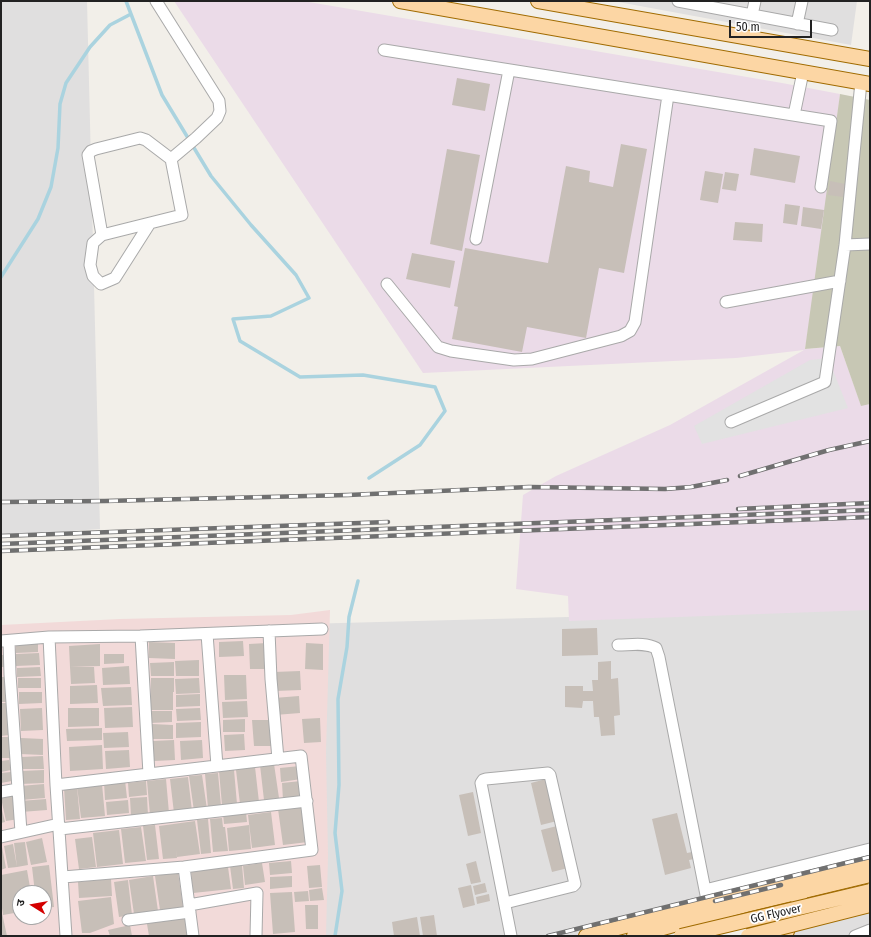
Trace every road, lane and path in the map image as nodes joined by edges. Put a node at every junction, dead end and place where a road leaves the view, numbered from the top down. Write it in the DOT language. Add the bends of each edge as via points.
graph roads {
  1 [pos="156,1"];
  2 [pos="400,1"];
  3 [pos="538,1"];
  4 [pos="678,1"];
  5 [pos="755,1"];
  6 [pos="802,1"];
  7 [pos="694,3"];
  8 [pos="752,15"];
  9 [pos="797,24"];
  10 [pos="832,30"];
  11 [pos="384,50"];
  12 [pos="870,59"];
  13 [pos="509,70"];
  14 [pos="803,72"];
  15 [pos="865,83"];
  16 [pos="668,95"];
  17 [pos="794,115"];
  18 [pos="174,156"];
  19 [pos="821,187"];
  20 [pos="150,223"];
  21 [pos="102,235"];
  22 [pos="476,238"];
  23 [pos="870,244"];
  24 [pos="845,245"];
  25 [pos="840,281"];
  26 [pos="387,284"];
  27 [pos="726,302"];
  28 [pos="731,422"];
  29 [pos="322,629"];
  30 [pos="269,631"];
  31 [pos="207,634"];
  32 [pos="141,636"];
  33 [pos="49,637"];
  34 [pos="5,641"];
  35 [pos="618,645"];
  36 [pos="6,674"];
  37 [pos="278,759"];
  38 [pos="217,766"];
  39 [pos="149,774"];
  40 [pos="56,785"];
  41 [pos="18,789"];
  42 [pos="1,792"];
  43 [pos="307,801"];
  44 [pos="59,826"];
  45 [pos="21,832"];
  46 [pos="1,836"];
  47 [pos="870,849"];
  48 [pos="870,864"];
  49 [pos="184,867"];
  50 [pos="870,875"];
  51 [pos="63,877"];
  52 [pos="705,890"];
  53 [pos="870,891"];
  54 [pos="804,892"];
  55 [pos="764,896"];
  56 [pos="745,901"];
  57 [pos="505,903"];
  58 [pos="708,905"];
  59 [pos="870,905"];
  60 [pos="189,908"];
  61 [pos="128,920"];
  62 [pos="678,930"];
  63 [pos="870,930"];
  64 [pos="66,936"];
  65 [pos="193,936"];
  66 [pos="256,936"];
  67 [pos="511,936"];
  68 [pos="586,936"];
  69 [pos="634,936"];
  70 [pos="696,936"];
  71 [pos="750,936"];
  72 [pos="770,936"];
  73 [pos="785,936"];
  74 [pos="855,936"];
  1 -- 18 [label="street" via="219,101 220,111 217,118"];
  2 -- 14 [label="main road"];
  3 -- 12 [label="main road"];
  4 -- 7 [label="street"];
  5 -- 8 [label="street"];
  6 -- 9 [label="street"];
  7 -- 8 [label="street"];
  8 -- 9 [label="street"];
  9 -- 10 [label="street"];
  11 -- 13 [label="street"];
  13 -- 16 [label="street"];
  13 -- 22 [label="street"];
  14 -- 15 [label="main road"];
  14 -- 17 [label="street"];
  15 -- 24 [label="street"];
  16 -- 17 [label="street"];
  16 -- 26 [label="street" via="635,322 630,331 621,336 532,359 514,360 451,351 438,347"];
  17 -- 19 [label="street" via="831,121"];
  18 -- 20 [label="street" via="182,215"];
  18 -- 21 [label="street" via="140,138 91,151 88,155"];
  20 -- 21 [label="street"];
  20 -- 21 [label="street" via="115,278 101,284 93,276 90,265 93,243"];
  23 -- 24 [label="street"];
  24 -- 25 [label="street"];
  25 -- 27 [label="street"];
  25 -- 28 [label="street" via="825,382"];
  29 -- 30 [label="street"];
  30 -- 31 [label="street"];
  30 -- 37 [label="street"];
  31 -- 32 [label="street"];
  31 -- 38 [label="street"];
  32 -- 33 [label="street"];
  32 -- 39 [label="street"];
  33 -- 34 [label="street"];
  33 -- 40 [label="street"];
  34 -- 36 [label="street"];
  35 -- 52 [label="street" via="646,645 656,648"];
  36 -- 41 [label="street"];
  37 -- 38 [label="street"];
  37 -- 43 [label="street" via="301,756"];
  38 -- 39 [label="street"];
  39 -- 40 [label="street"];
  40 -- 44 [label="street"];
  41 -- 42 [label="street"];
  41 -- 45 [label="street"];
  43 -- 44 [label="street"];
  43 -- 49 [label="street" via="312,850"];
  44 -- 45 [label="street"];
  44 -- 51 [label="street"];
  45 -- 46 [label="street"];
  47 -- 52 [label="street"];
  48 -- 55 [label="main road"];
  49 -- 51 [label="street"];
  49 -- 60 [label="street"];
  50 -- 54 [label="main road"];
  51 -- 64 [label="street"];
  52 -- 58 [label="street"];
  53 -- 62 [label="main road, GG Flyover, bridge"];
  54 -- 55 [label="main road"];
  54 -- 73 [label="main road"];
  55 -- 56 [label="main road"];
  55 -- 72 [label="main road"];
  56 -- 58 [label="main road"];
  56 -- 62 [label="main road"];
  56 -- 71 [label="main road"];
  57 -- 57 [label="street" via="481,783 486,779 548,773 575,884"];
  57 -- 67 [label="street"];
  58 -- 68 [label="main road"];
  59 -- 71 [label="main road, GG Flyover, bridge"];
  60 -- 61 [label="street"];
  60 -- 65 [label="street"];
  60 -- 66 [label="street" via="257,893"];
  62 -- 69 [label="main road"];
  62 -- 70 [label="main road" via="684,929"];
  63 -- 74 [label="street"];
}
